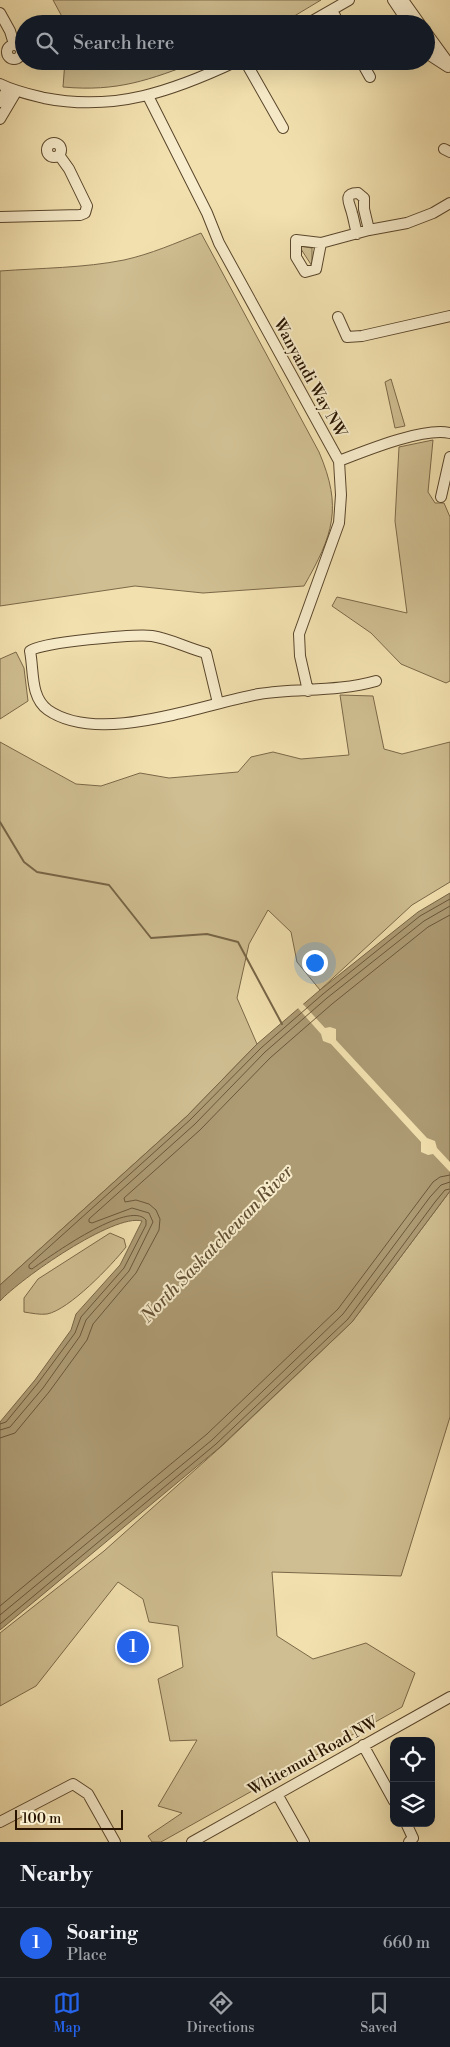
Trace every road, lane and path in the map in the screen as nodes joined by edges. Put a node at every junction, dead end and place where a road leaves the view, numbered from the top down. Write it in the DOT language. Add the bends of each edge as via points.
graph roads {
  1 [pos="349,0"];
  2 [pos="393,0"];
  3 [pos="402,0"];
  4 [pos="332,10"];
  5 [pos="0,14"];
  6 [pos="323,15"];
  7 [pos="334,15"];
  8 [pos="403,15"];
  9 [pos="413,15"];
  10 [pos="14,44"];
  11 [pos="435,44"];
  12 [pos="435,59"];
  13 [pos="450,65"];
  14 [pos="450,69"];
  15 [pos="218,70"];
  16 [pos="250,70"];
  17 [pos="366,70"];
  18 [pos="370,77"];
  19 [pos="8,88"];
  20 [pos="148,96"];
  21 [pos="0,102"];
  22 [pos="0,119"];
  23 [pos="283,128"];
  24 [pos="59,156"];
  25 [pos="450,203"];
  26 [pos="0,217"];
  27 [pos="369,230"];
  28 [pos="356,234"];
  29 [pos="321,243"];
  30 [pos="450,316"];
  31 [pos="338,317"];
  32 [pos="450,433"];
  33 [pos="450,457"];
  34 [pos="339,461"];
  35 [pos="441,496"];
  36 [pos="376,681"];
  37 [pos="308,691"];
  38 [pos="218,703"];
  39 [pos="450,1697"];
  40 [pos="363,1745"];
  41 [pos="277,1794"];
  42 [pos="390,1794"];
  43 [pos="0,1822"];
  44 [pos="408,1827"];
  45 [pos="196,1841"];
  46 [pos="115,1842"];
  47 [pos="304,1842"];
  48 [pos="409,1842"];
  1 -- 4 [label="street"];
  2 -- 8 [label="street"];
  3 -- 9 [label="street"];
  4 -- 6 [label="street"];
  4 -- 7 [label="street"];
  5 -- 10 [label="street"];
  11 -- 13 [label="street"];
  12 -- 14 [label="street"];
  15 -- 20 [label="street"];
  16 -- 23 [label="street"];
  17 -- 18 [label="street"];
  19 -- 20 [label="street" via="78,103 98,104"];
  19 -- 21 [label="street"];
  19 -- 22 [label="street"];
  20 -- 34 [label="street, Wanyandi Way NW" via="219,243"];
  24 -- 26 [label="street" via="87,206 86,213"];
  25 -- 27 [label="street" via="416,221"];
  27 -- 28 [label="street"];
  27 -- 28 [label="street" via="364,198 352,193 347,203"];
  28 -- 29 [label="street"];
  30 -- 31 [label="street" via="348,337"];
  32 -- 34 [label="street" via="385,444"];
  33 -- 35 [label="street"];
  34 -- 37 [label="street, Wanyandi Way NW" via="339,523 299,634"];
  36 -- 37 [label="street"];
  37 -- 38 [label="street" via="259,694"];
  38 -- 38 [label="street" via="156,719 89,725 73,722 48,710 36,697 30,651 42,646 118,637 149,636 174,640 206,654"];
  39 -- 40 [label="street, Whitemud Road NW"];
  40 -- 41 [label="street, Whitemud Road NW"];
  40 -- 42 [label="street"];
  41 -- 45 [label="street, Whitemud Road NW"];
  41 -- 47 [label="street"];
  43 -- 46 [label="street" via="73,1784 88,1794"];
  44 -- 48 [label="street" via="413,1838"];
}
